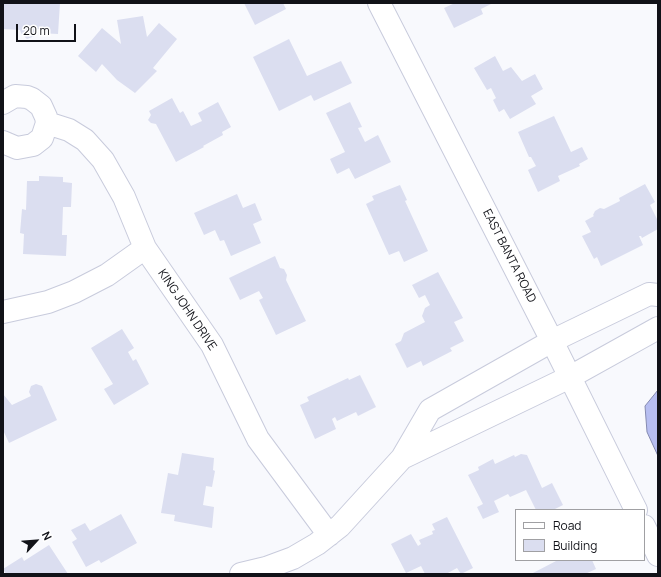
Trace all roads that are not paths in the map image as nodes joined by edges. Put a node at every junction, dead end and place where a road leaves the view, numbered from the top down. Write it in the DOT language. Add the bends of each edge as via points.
graph roads {
  1 [pos="379,3"];
  2 [pos="3,103"];
  3 [pos="47,123"];
  4 [pos="3,142"];
  5 [pos="145,248"];
  6 [pos="658,295"];
  7 [pos="3,312"];
  8 [pos="658,328"];
  9 [pos="552,341"];
  10 [pos="570,377"];
  11 [pos="402,458"];
  12 [pos="636,509"];
  13 [pos="645,528"];
  14 [pos="329,535"];
  15 [pos="658,555"];
  16 [pos="241,574"];
  1 -- 9 [label="street, EAST BANTA ROAD"];
  2 -- 3 [label="street" via="15,96 27,96 42,106"];
  3 -- 4 [label="street" via="42,138 33,145 17,148"];
  3 -- 5 [label="street, KING JOHN DRIVE" via="69,130 85,140 103,160 124,197"];
  5 -- 7 [label="street" via="107,276 74,292 48,302"];
  5 -- 14 [label="street, KING JOHN DRIVE" via="212,345 258,439"];
  6 -- 9 [label="street" via="649,294"];
  8 -- 10 [label="street"];
  9 -- 10 [label="street, EAST BANTA ROAD"];
  9 -- 11 [label="street" via="430,410"];
  10 -- 11 [label="street"];
  10 -- 12 [label="street, EAST BANTA ROAD"];
  11 -- 14 [label="street" via="346,520"];
  13 -- 15 [label="street"];
  14 -- 16 [label="street" via="293,558"];
}
